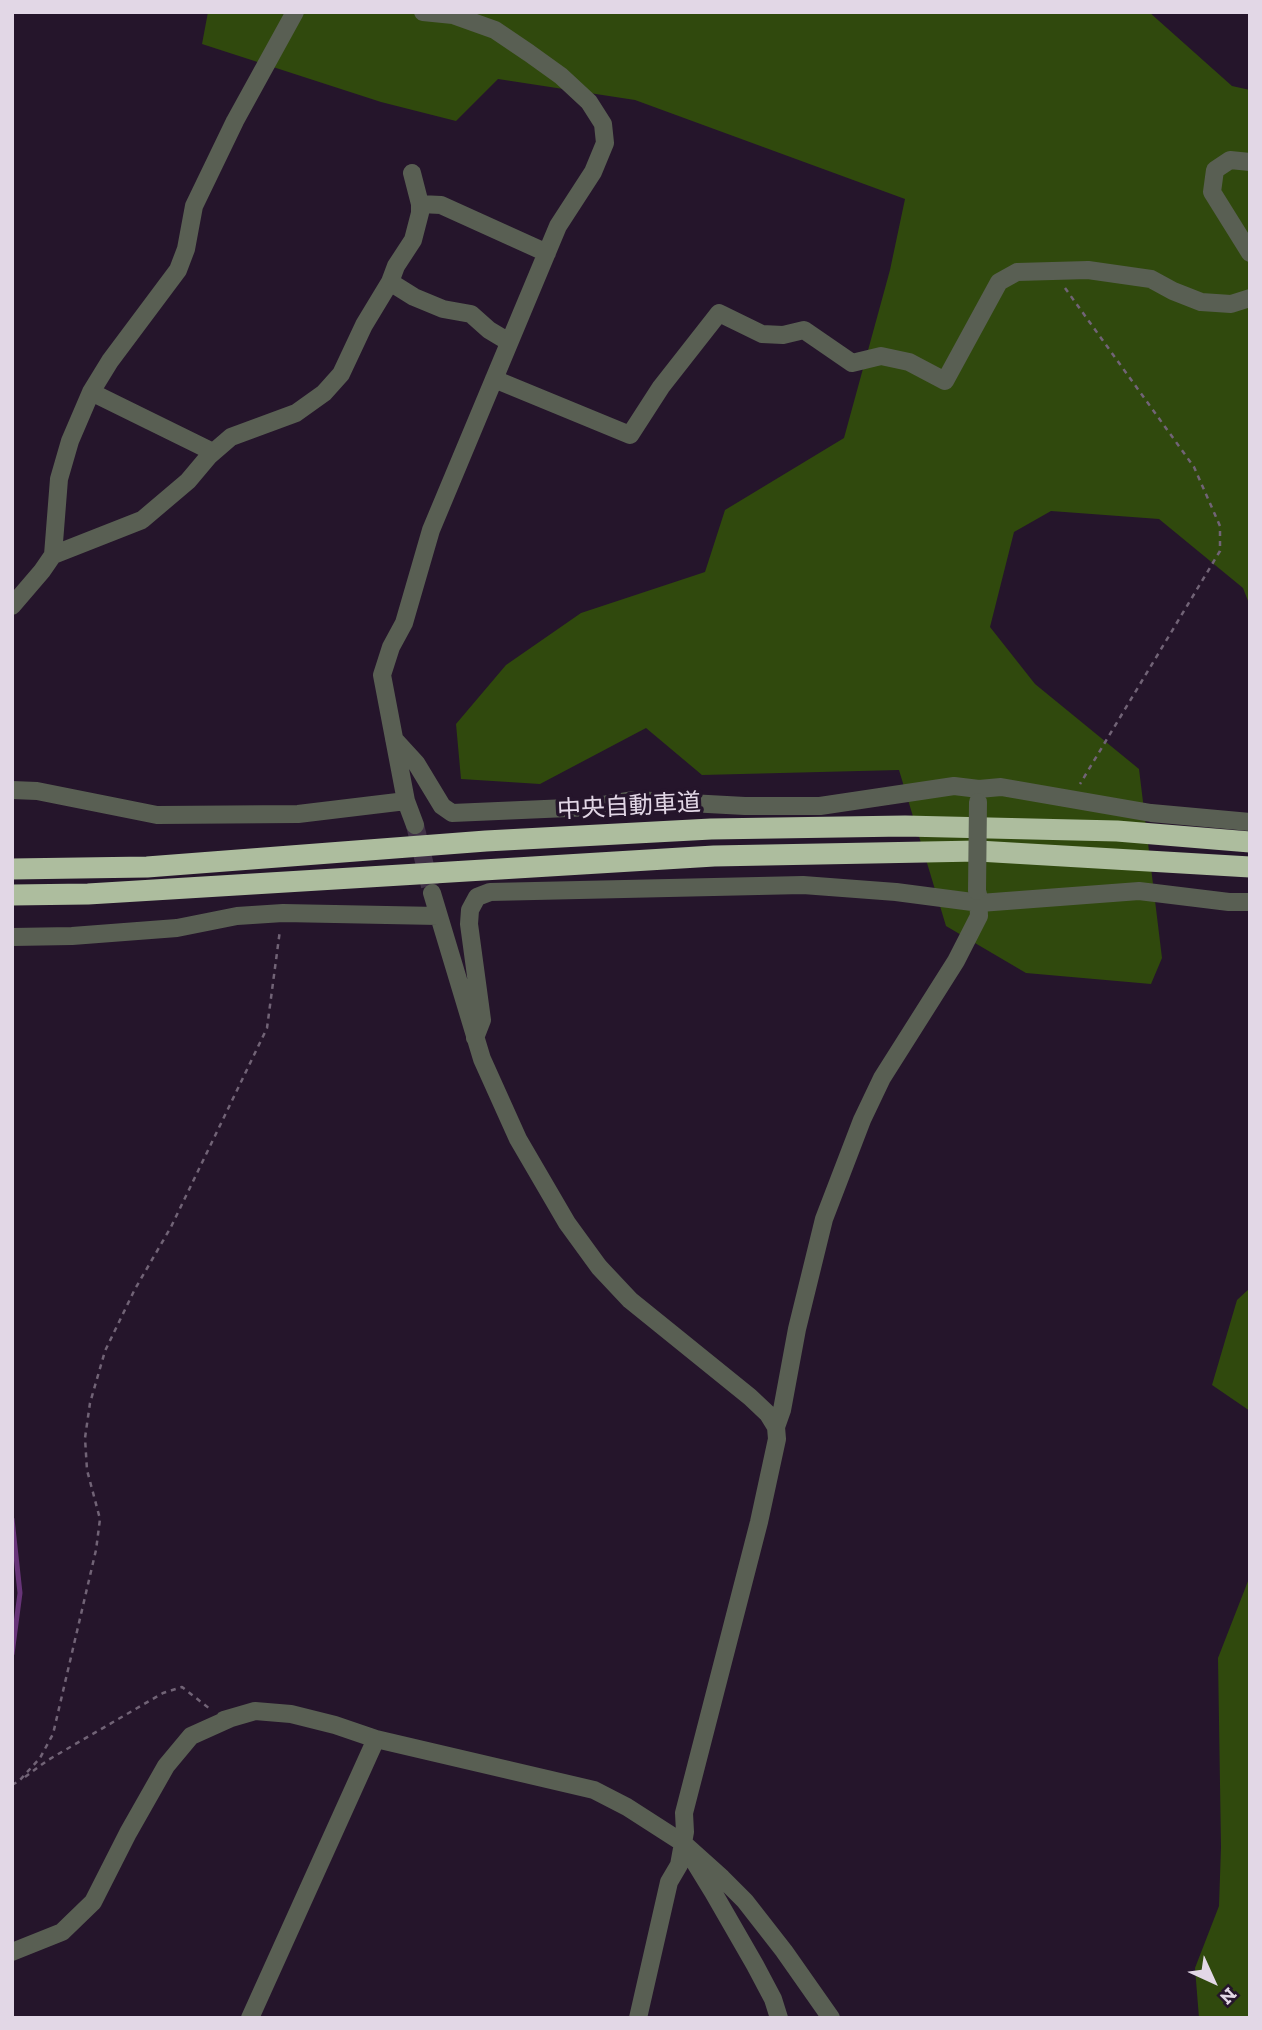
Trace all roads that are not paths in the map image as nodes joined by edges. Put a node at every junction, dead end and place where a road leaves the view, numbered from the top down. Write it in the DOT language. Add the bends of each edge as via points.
graph roads {
  1 [pos="295,12"];
  2 [pos="423,12"];
  3 [pos="1250,162"];
  4 [pos="412,173"];
  5 [pos="420,204"];
  6 [pos="547,253"];
  7 [pos="1250,253"];
  8 [pos="390,282"];
  9 [pos="1250,298"];
  10 [pos="509,342"];
  11 [pos="494,379"];
  12 [pos="91,392"];
  13 [pos="213,452"];
  14 [pos="53,555"];
  15 [pos="12,606"];
  16 [pos="394,739"];
  17 [pos="12,790"];
  18 [pos="979,795"];
  19 [pos="406,801"];
  20 [pos="1250,822"];
  21 [pos="415,825"];
  22 [pos="1250,842"];
  23 [pos="1250,866"];
  24 [pos="12,869"];
  25 [pos="432,893"];
  26 [pos="12,895"];
  27 [pos="979,897"];
  28 [pos="1250,902"];
  29 [pos="438,916"];
  30 [pos="12,937"];
  31 [pos="475,1038"];
  32 [pos="776,1427"];
  33 [pos="376,1739"];
  34 [pos="682,1843"];
  35 [pos="12,1952"];
  36 [pos="250,2018"];
  37 [pos="638,2018"];
  38 [pos="779,2018"];
  39 [pos="831,2018"];
  1 -- 12 [label="street" via="194,206 178,270"];
  2 -- 6 [label="street" via="453,15 495,30 561,76 589,102 603,124 605,143 593,172 558,226"];
  3 -- 7 [label="street" via="1230,160 1214,170 1212,192"];
  4 -- 5 [label="street"];
  5 -- 6 [label="street" via="441,205"];
  5 -- 8 [label="street" via="413,240"];
  6 -- 10 [label="street"];
  8 -- 10 [label="street" via="443,309 471,314"];
  8 -- 13 [label="street" via="341,374 324,393 296,413 231,437"];
  9 -- 11 [label="street" via="1231,304 1201,302 1151,279 1088,270 1017,272 999,282 945,381 909,362 881,356 852,363 804,330 762,334 719,313 630,435"];
  10 -- 11 [label="street"];
  11 -- 16 [label="street" via="431,530 404,623 382,675"];
  12 -- 13 [label="street"];
  12 -- 14 [label="street" via="59,479"];
  13 -- 14 [label="street" via="188,481 142,520"];
  14 -- 15 [label="street"];
  16 -- 18 [label="street" via="416,763 442,806 452,813 591,807 634,800 820,806 954,786"];
  16 -- 19 [label="street"];
  17 -- 19 [label="street" via="156,815 298,814"];
  18 -- 20 [label="street" via="1001,787 1150,813"];
  18 -- 27 [label="street, bridge"];
  19 -- 21 [label="street"];
  22 -- 24 [label="highway, 中央自動車道" via="1117,831 905,826 724,829 486,841 148,867"];
  23 -- 26 [label="highway" via="978,851 714,856"];
  25 -- 29 [label="street"];
  27 -- 28 [label="street" via="1139,891"];
  27 -- 31 [label="street" via="803,885 490,892 477,897 470,910 482,1020"];
  27 -- 32 [label="street" via="979,916 956,961 882,1078 824,1219"];
  29 -- 30 [label="street" via="283,913 177,928"];
  29 -- 31 [label="street"];
  31 -- 32 [label="street" via="518,1139 567,1223 599,1267 630,1300 750,1397"];
  32 -- 34 [label="street" via="759,1522 684,1813"];
  33 -- 34 [label="street" via="594,1790"];
  33 -- 35 [label="street" via="291,1714 255,1711 191,1736 166,1766 93,1902 62,1931"];
  33 -- 36 [label="street"];
  34 -- 37 [label="street"];
  34 -- 38 [label="street" via="755,1965"];
  34 -- 39 [label="street" via="745,1901"];
}
